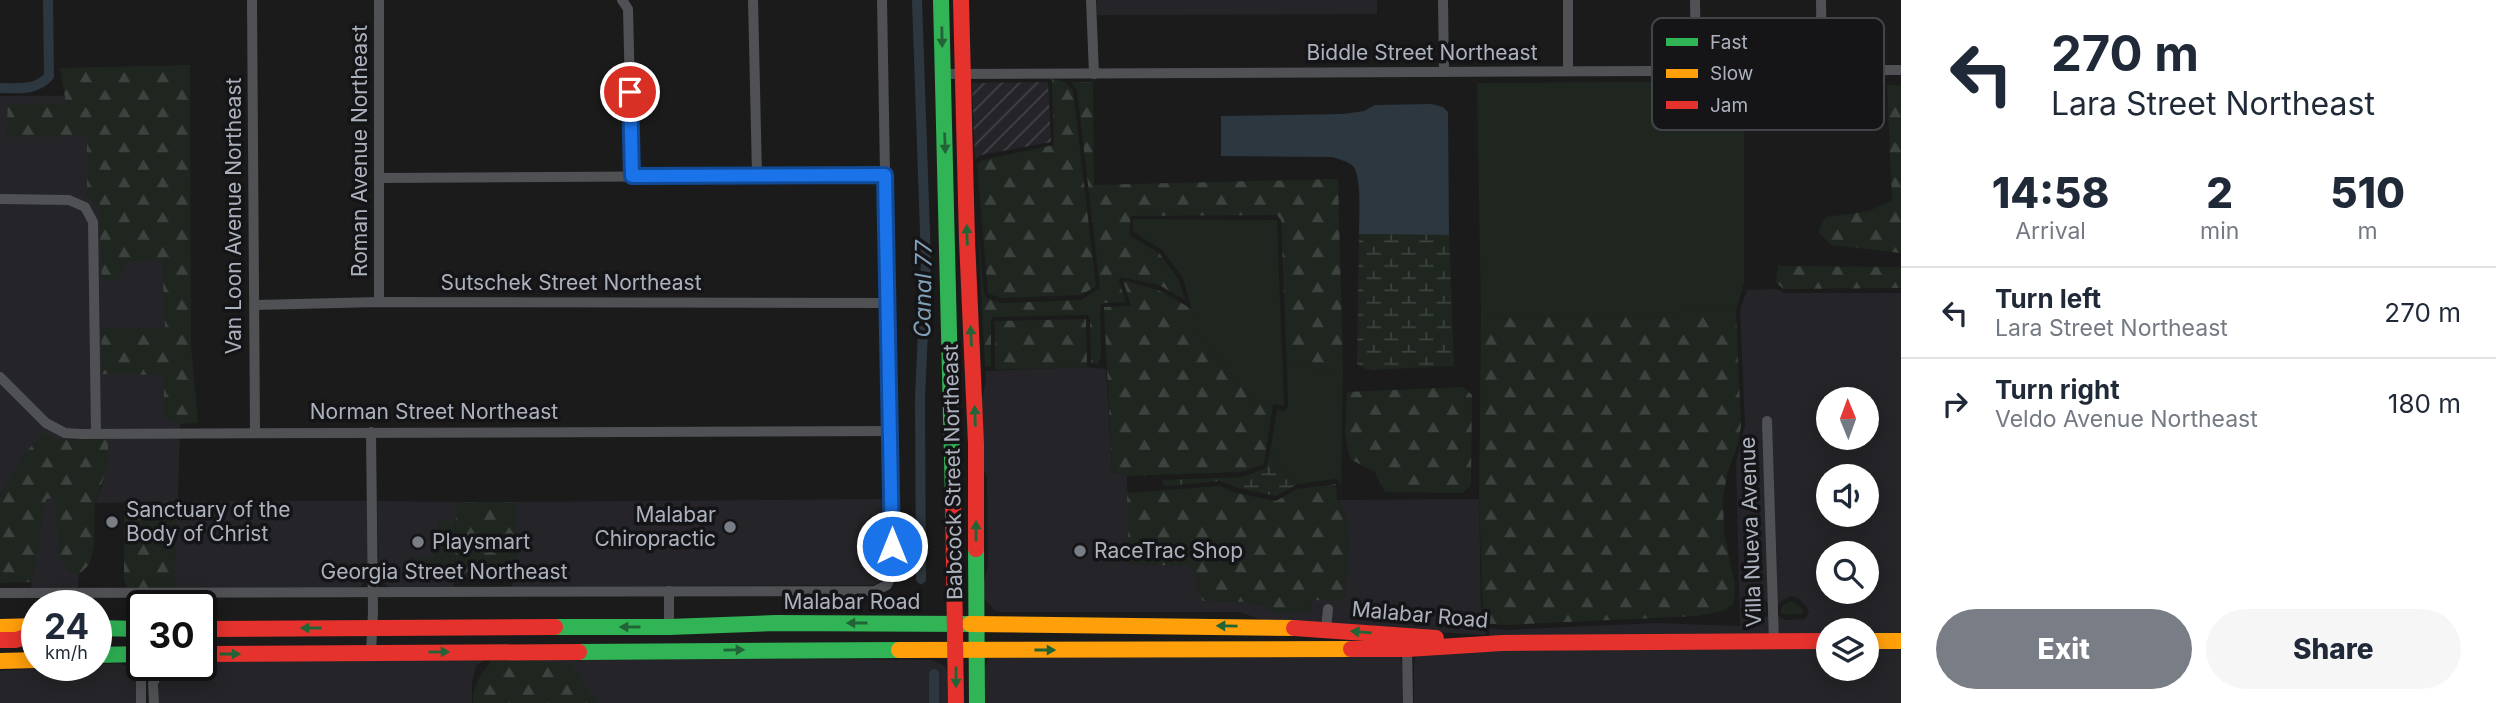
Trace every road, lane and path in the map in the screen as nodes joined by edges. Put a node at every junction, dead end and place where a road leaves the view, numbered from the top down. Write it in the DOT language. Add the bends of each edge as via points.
graph roads {
  1 [pos="252,0"];
  2 [pos="379,0"];
  3 [pos="622,0"];
  4 [pos="753,0"];
  5 [pos="882,0"];
  6 [pos="941,0"];
  7 [pos="961,0"];
  8 [pos="1091,0"];
  9 [pos="1443,0"];
  10 [pos="1568,0"];
  11 [pos="1695,0"];
  12 [pos="1821,0"];
  13 [pos="1695,18"];
  14 [pos="1821,18"];
  15 [pos="1652,70"];
  16 [pos="1569,71"];
  17 [pos="1444,72"];
  18 [pos="943,74"];
  19 [pos="962,74"];
  20 [pos="1094,74"];
  21 [pos="757,175"];
  22 [pos="885,175"];
  23 [pos="632,176"];
  24 [pos="380,178"];
  25 [pos="0,199"];
  26 [pos="949,277"];
  27 [pos="379,302"];
  28 [pos="887,303"];
  29 [pos="970,303"];
  30 [pos="255,305"];
  31 [pos="2,383"];
  32 [pos="1767,421"];
  33 [pos="891,431"];
  34 [pos="255,432"];
  35 [pos="371,432"];
  36 [pos="96,433"];
  37 [pos="126,592"];
  38 [pos="217,592"];
  39 [pos="373,592"];
  40 [pos="669,592"];
  41 [pos="0,593"];
  42 [pos="1328,609"];
  43 [pos="956,623"];
  44 [pos="977,624"];
  45 [pos="21,626"];
  46 [pos="0,627"];
  47 [pos="669,627"];
  48 [pos="372,628"];
  49 [pos="217,629"];
  50 [pos="1326,629"];
  51 [pos="21,638"];
  52 [pos="0,640"];
  53 [pos="1816,641"];
  54 [pos="1901,641"];
  55 [pos="1407,642"];
  56 [pos="1774,642"];
  57 [pos="1879,642"];
  58 [pos="1250,648"];
  59 [pos="956,650"];
  60 [pos="977,650"];
  61 [pos="630,651"];
  62 [pos="371,653"];
  63 [pos="217,654"];
  64 [pos="21,660"];
  65 [pos="0,661"];
  66 [pos="141,681"];
  67 [pos="154,681"];
  68 [pos="141,703"];
  69 [pos="154,703"];
  70 [pos="956,703"];
  71 [pos="977,703"];
  72 [pos="1408,703"];
  1 -- 30 [label="street, Van Loon Avenue Northeast"];
  2 -- 24 [label="street, Roman Avenue Northeast"];
  3 -- 23 [label="street" via="628,9"];
  4 -- 21 [label="street"];
  5 -- 22 [label="street"];
  6 -- 18 [label="main road, Babcock Street Northeast, one-way"];
  7 -- 19 [label="main road, Babcock Street Northeast"];
  8 -- 20 [label="street"];
  9 -- 17 [label="street"];
  10 -- 16 [label="street"];
  11 -- 13 [label="street"];
  12 -- 14 [label="street"];
  15 -- 16 [label="street, Biddle Street Northeast"];
  16 -- 17 [label="street, Biddle Street Northeast"];
  17 -- 20 [label="street, Biddle Street Northeast"];
  18 -- 19 [label="street, Biddle Street Northeast"];
  18 -- 26 [label="main road, Babcock Street Northeast, one-way"];
  19 -- 20 [label="street, Biddle Street Northeast"];
  29 -- 19 [label="main road, Babcock Street Northeast, one-way"];
  21 -- 22 [label="street"];
  21 -- 23 [label="street"];
  22 -- 28 [label="street"];
  23 -- 24 [label="street"];
  24 -- 27 [label="street, Roman Avenue Northeast"];
  25 -- 36 [label="street" via="69,200 86,209 95,230"];
  26 -- 29 [label="main road" via="962,302"];
  26 -- 43 [label="main road, Babcock Street Northeast"];
  27 -- 28 [label="street, Sutschek Street Northeast"];
  27 -- 30 [label="street, Sutschek Street Northeast"];
  28 -- 33 [label="street"];
  44 -- 29 [label="main road, Babcock Street Northeast, one-way"];
  30 -- 34 [label="street, Van Loon Avenue Northeast"];
  31 -- 36 [label="street, Norman Street Northeast" via="54,429"];
  32 -- 56 [label="street, Villa Nueva Avenue"];
  33 -- 35 [label="street, Norman Street Northeast"];
  33 -- 40 [label="street, Georgia Street Northeast" via="892,574 887,585 874,591"];
  34 -- 35 [label="street, Norman Street Northeast"];
  34 -- 36 [label="street, Norman Street Northeast"];
  35 -- 39 [label="street"];
  37 -- 41 [label="street, Georgia Street Northeast"];
  38 -- 39 [label="street, Georgia Street Northeast"];
  39 -- 40 [label="street, Georgia Street Northeast"];
  39 -- 48 [label="street"];
  40 -- 47 [label="street"];
  42 -- 50 [label="street"];
  43 -- 44 [label="main road, Malabar Road"];
  43 -- 47 [label="main road, Malabar Road, one-way"];
  43 -- 59 [label="main road, Babcock Street Northeast"];
  50 -- 44 [label="main road, Malabar Road, one-way"];
  44 -- 60 [label="main road, Babcock Street Northeast"];
  45 -- 46 [label="main road"];
  47 -- 48 [label="main road, Malabar Road, one-way"];
  47 -- 61 [label="main road" via="653,641"];
  48 -- 49 [label="main road, Malabar Road, one-way"];
  48 -- 62 [label="street"];
  55 -- 50 [label="main road, Malabar Road, one-way"];
  50 -- 58 [label="main road" via="1317,644"];
  51 -- 52 [label="main road"];
  53 -- 56 [label="main road, Malabar Road"];
  54 -- 57 [label="main road"];
  55 -- 56 [label="main road, Malabar Road"];
  55 -- 58 [label="main road, Malabar Road"];
  55 -- 72 [label="street"];
  60 -- 58 [label="main road, Malabar Road, one-way"];
  59 -- 60 [label="main road, Malabar Road"];
  61 -- 59 [label="main road, Malabar Road, one-way"];
  59 -- 70 [label="main road, Babcock Street Northeast, one-way"];
  60 -- 71 [label="main road, Babcock Street Northeast"];
  62 -- 61 [label="main road, Malabar Road, one-way"];
  63 -- 62 [label="main road, Malabar Road, one-way"];
  64 -- 65 [label="main road"];
  66 -- 68 [label="street"];
  67 -- 69 [label="street"];
}
